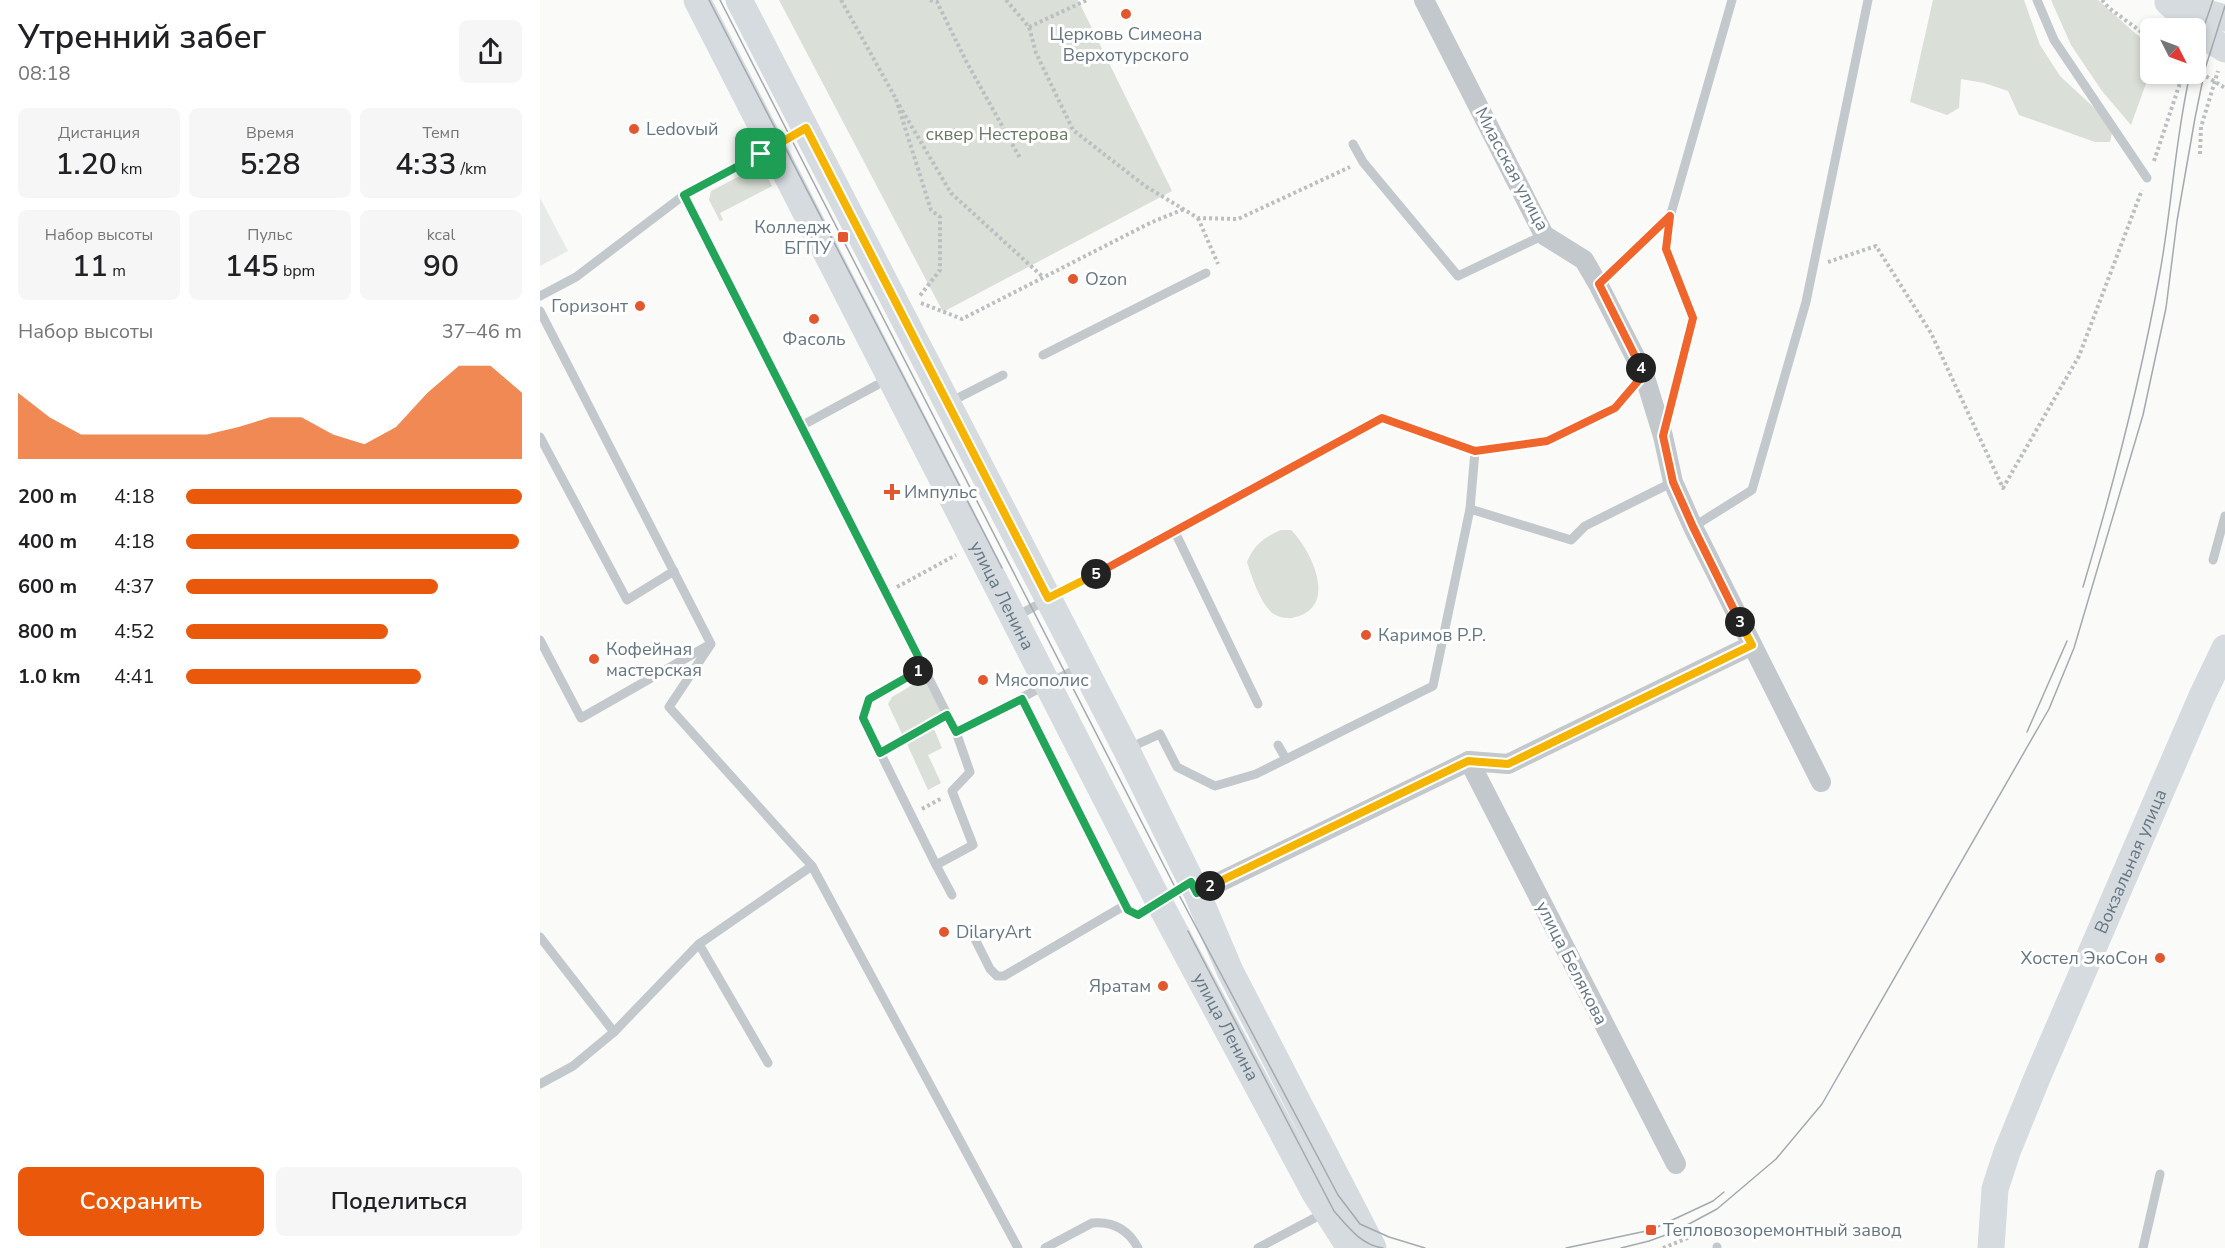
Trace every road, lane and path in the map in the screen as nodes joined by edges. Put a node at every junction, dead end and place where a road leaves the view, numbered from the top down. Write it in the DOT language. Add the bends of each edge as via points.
graph roads {
  1 [pos="697,0"];
  2 [pos="739,0"];
  3 [pos="841,0"];
  4 [pos="930,0"];
  5 [pos="1006,0"];
  6 [pos="1087,0"];
  7 [pos="1424,0"];
  8 [pos="1732,0"];
  9 [pos="1868,0"];
  10 [pos="2037,0"];
  11 [pos="2102,0"];
  12 [pos="2167,1"];
  13 [pos="2225,18"];
  14 [pos="1029,27"];
  15 [pos="2140,31"];
  16 [pos="2223,56"];
  17 [pos="2206,76"];
  18 [pos="2180,84"];
  19 [pos="2225,88"];
  20 [pos="896,99"];
  21 [pos="806,128"];
  22 [pos="1353,144"];
  23 [pos="773,147"];
  24 [pos="2199,154"];
  25 [pos="1020,158"];
  26 [pos="1363,162"];
  27 [pos="2147,178"];
  28 [pos="684,195"];
  29 [pos="1184,209"];
  30 [pos="1670,216"];
  31 [pos="1198,218"];
  32 [pos="1544,235"];
  33 [pos="1813,267"];
  34 [pos="1221,272"];
  35 [pos="1206,273"];
  36 [pos="1044,278"];
  37 [pos="1599,284"];
  38 [pos="540,296"];
  39 [pos="540,311"];
  40 [pos="1043,355"];
  41 [pos="1644,374"];
  42 [pos="1003,375"];
  43 [pos="877,385"];
  44 [pos="948,403"];
  45 [pos="801,426"];
  46 [pos="1663,436"];
  47 [pos="540,437"];
  48 [pos="1475,451"];
  49 [pos="1673,482"];
  50 [pos="1470,509"];
  51 [pos="2225,516"];
  52 [pos="1693,527"];
  53 [pos="1174,532"];
  54 [pos="962,552"];
  55 [pos="2213,560"];
  56 [pos="674,571"];
  57 [pos="885,593"];
  58 [pos="1048,598"];
  59 [pos="1014,618"];
  60 [pos="540,640"];
  61 [pos="711,644"];
  62 [pos="1752,645"];
  63 [pos="2225,648"];
  64 [pos="1083,665"];
  65 [pos="924,668"];
  66 [pos="1048,685"];
  67 [pos="1022,699"];
  68 [pos="1258,704"];
  69 [pos="947,715"];
  70 [pos="956,732"];
  71 [pos="1278,745"];
  72 [pos="1126,749"];
  73 [pos="880,753"];
  74 [pos="1286,759"];
  75 [pos="1468,761"];
  76 [pos="1821,782"];
  77 [pos="952,791"];
  78 [pos="911,816"];
  79 [pos="812,866"];
  80 [pos="936,866"];
  81 [pos="1194,888"];
  82 [pos="952,896"];
  83 [pos="1159,902"];
  84 [pos="1128,910"];
  85 [pos="540,937"];
  86 [pos="975,939"];
  87 [pos="699,944"];
  88 [pos="614,1032"];
  89 [pos="768,1063"];
  90 [pos="540,1084"];
  91 [pos="1676,1164"];
  92 [pos="2160,1174"];
  93 [pos="1327,1212"];
  94 [pos="1018,1248"];
  95 [pos="1045,1248"];
  96 [pos="1138,1248"];
  97 [pos="1257,1248"];
  98 [pos="1350,1248"];
  99 [pos="1372,1248"];
  100 [pos="1663,1248"];
  101 [pos="1717,1248"];
  102 [pos="1991,1248"];
  103 [pos="2143,1248"];
  1 -- 23 [label="street, улица Ленина"];
  2 -- 21 [label="street, улица Ленина"];
  3 -- 20 [label="path"];
  4 -- 25 [label="path" via="937,2"];
  5 -- 14 [label="path"];
  6 -- 14 [label="path"];
  7 -- 32 [label="street, Миасская улица"];
  8 -- 30 [label="lane"];
  9 -- 33 [label="lane"];
  10 -- 27 [label="lane" via="2054,40"];
  11 -- 15 [label="path"];
  12 -- 13 [label="street"];
  12 -- 16 [label="street"];
  14 -- 29 [label="path" via="1036,53 1073,130 1144,186"];
  16 -- 24 [label="path" via="2201,128"];
  17 -- 19 [label="path"];
  18 -- 27 [label="path"];
  20 -- 36 [label="path" via="951,193"];
  20 -- 36 [label="path" via="931,210 940,217 940,270 916,301 962,319"];
  21 -- 23 [label="street"];
  21 -- 44 [label="street, улица Ленина"];
  22 -- 26 [label="lane"];
  23 -- 28 [label="lane"];
  23 -- 59 [label="street, улица Ленина"];
  26 -- 31 [label="path" via="1238,219"];
  26 -- 32 [label="lane" via="1458,276"];
  27 -- 33 [label="path" via="2079,356 2003,488 1931,333 1876,246"];
  28 -- 38 [label="lane" via="576,277"];
  28 -- 45 [label="lane"];
  29 -- 31 [label="path"];
  29 -- 36 [label="path"];
  30 -- 37 [label="lane"];
  30 -- 46 [label="lane" via="1666,249 1693,318"];
  31 -- 34 [label="path"];
  32 -- 37 [label="street, Миасская улица" via="1584,260"];
  33 -- 52 [label="lane" via="1752,490"];
  35 -- 40 [label="lane"];
  37 -- 41 [label="street, Миасская улица"];
  39 -- 56 [label="lane"];
  41 -- 46 [label="street, Миасская улица"];
  41 -- 48 [label="lane" via="1615,408 1547,441"];
  42 -- 44 [label="lane"];
  43 -- 45 [label="lane"];
  44 -- 58 [label="street, улица Ленина"];
  45 -- 57 [label="lane"];
  46 -- 49 [label="street, Миасская улица"];
  47 -- 56 [label="lane" via="627,600"];
  48 -- 50 [label="lane"];
  48 -- 53 [label="lane" via="1382,418"];
  49 -- 50 [label="lane" via="1585,526 1571,540"];
  49 -- 52 [label="street, Миасская улица"];
  50 -- 74 [label="lane" via="1433,686"];
  51 -- 55 [label="lane"];
  52 -- 62 [label="street, Миасская улица"];
  53 -- 58 [label="lane"];
  53 -- 68 [label="lane"];
  54 -- 57 [label="path"];
  56 -- 61 [label="lane"];
  57 -- 65 [label="lane"];
  58 -- 59 [label="lane"];
  58 -- 64 [label="street, улица Ленина"];
  59 -- 66 [label="street, улица Ленина"];
  60 -- 61 [label="lane" via="581,718"];
  61 -- 79 [label="lane" via="669,707"];
  62 -- 75 [label="street" via="1508,764"];
  62 -- 76 [label="street, Миасская улица"];
  63 -- 102 [label="street, Вокзальная улица" via="2007,1152 1995,1189"];
  64 -- 66 [label="lane"];
  64 -- 72 [label="street, улица Ленина"];
  65 -- 69 [label="lane"];
  65 -- 73 [label="lane" via="869,699 863,718"];
  66 -- 67 [label="lane"];
  66 -- 83 [label="street, улица Ленина"];
  67 -- 70 [label="lane"];
  67 -- 84 [label="lane"];
  69 -- 70 [label="lane"];
  69 -- 73 [label="path"];
  70 -- 77 [label="lane" via="970,772"];
  71 -- 74 [label="lane"];
  72 -- 74 [label="lane" via="1160,734 1177,767 1215,786 1256,774"];
  72 -- 81 [label="street, улица Ленина"];
  73 -- 78 [label="lane"];
  75 -- 81 [label="street"];
  75 -- 91 [label="street, улица Белякова"];
  77 -- 78 [label="path"];
  77 -- 80 [label="lane" via="973,845"];
  78 -- 80 [label="lane"];
  79 -- 87 [label="lane"];
  79 -- 94 [label="lane"];
  80 -- 82 [label="lane"];
  81 -- 83 [label="lane"];
  81 -- 99 [label="street, улица Ленина" via="1230,971"];
  83 -- 84 [label="lane" via="1138,915"];
  83 -- 93 [label="street, улица Ленина"];
  84 -- 86 [label="lane" via="1122,907 1004,976 997,976 990,969"];
  85 -- 88 [label="lane"];
  87 -- 88 [label="lane"];
  87 -- 89 [label="lane"];
  88 -- 90 [label="lane" via="573,1066"];
  92 -- 103 [label="lane"];
  93 -- 97 [label="lane"];
  93 -- 98 [label="street, улица Ленина"];
  95 -- 96 [label="lane" via="1101,1222 1128,1233"];
  100 -- 101 [label="path" via="1705,1231"];
}
